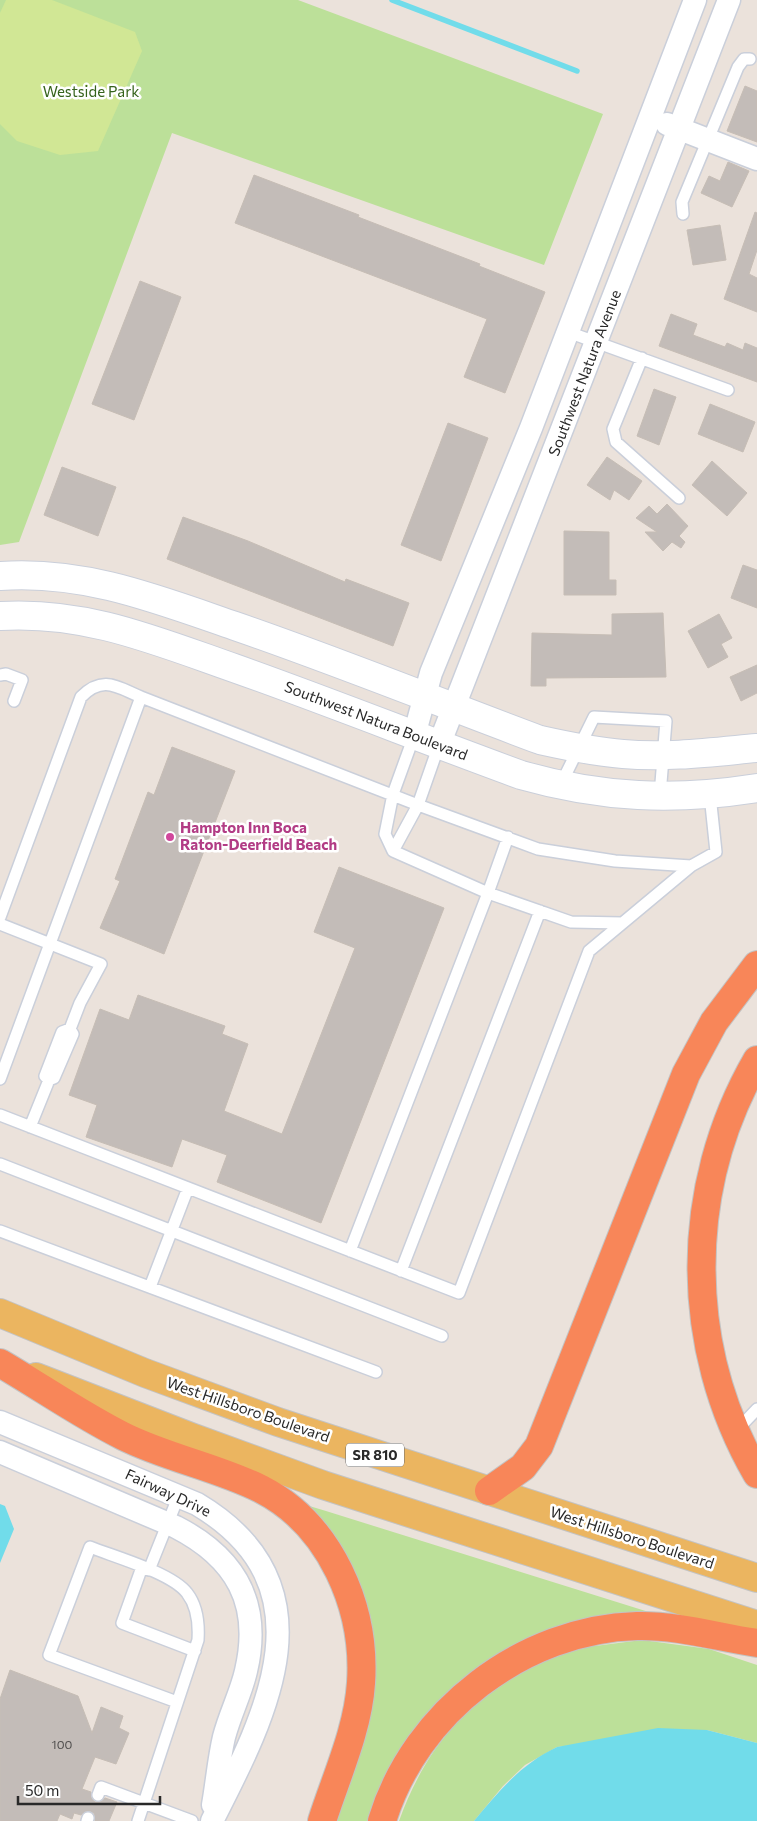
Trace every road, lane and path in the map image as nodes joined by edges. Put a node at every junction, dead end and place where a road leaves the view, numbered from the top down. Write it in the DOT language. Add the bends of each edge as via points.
graph roads {
  1 [pos="695,0"];
  2 [pos="729,0"];
  3 [pos="750,59"];
  4 [pos="650,117"];
  5 [pos="680,129"];
  6 [pos="708,140"];
  7 [pos="757,159"];
  8 [pos="683,214"];
  9 [pos="568,332"];
  10 [pos="597,342"];
  11 [pos="642,358"];
  12 [pos="728,390"];
  13 [pos="679,498"];
  14 [pos="0,576"];
  15 [pos="468,583"];
  16 [pos="498,596"];
  17 [pos="0,616"];
  18 [pos="0,675"];
  19 [pos="142,697"];
  20 [pos="424,697"];
  21 [pos="14,701"];
  22 [pos="454,708"];
  23 [pos="427,741"];
  24 [pos="757,748"];
  25 [pos="578,749"];
  26 [pos="663,755"];
  27 [pos="560,786"];
  28 [pos="757,788"];
  29 [pos="393,794"];
  30 [pos="710,795"];
  31 [pos="660,797"];
  32 [pos="418,805"];
  33 [pos="508,837"];
  34 [pos="394,852"];
  35 [pos="690,866"];
  36 [pos="488,893"];
  37 [pos="540,911"];
  38 [pos="0,917"];
  39 [pos="622,923"];
  40 [pos="0,924"];
  41 [pos="50,943"];
  42 [pos="757,965"];
  43 [pos="757,1060"];
  44 [pos="0,1079"];
  45 [pos="0,1116"];
  46 [pos="30,1127"];
  47 [pos="0,1164"];
  48 [pos="188,1188"];
  49 [pos="0,1230"];
  50 [pos="171,1231"];
  51 [pos="350,1251"];
  52 [pos="401,1271"];
  53 [pos="150,1287"];
  54 [pos="0,1313"];
  55 [pos="442,1336"];
  56 [pos="0,1363"];
  57 [pos="376,1372"];
  58 [pos="757,1409"];
  59 [pos="0,1422"];
  60 [pos="735,1431"];
  61 [pos="0,1452"];
  62 [pos="757,1474"];
  63 [pos="489,1491"];
  64 [pos="179,1495"];
  65 [pos="168,1522"];
  66 [pos="146,1568"];
  67 [pos="757,1578"];
  68 [pos="757,1625"];
  69 [pos="757,1643"];
  70 [pos="195,1651"];
  71 [pos="177,1702"];
  72 [pos="98,1795"];
  73 [pos="144,1802"];
  74 [pos="138,1821"];
  75 [pos="192,1821"];
  76 [pos="211,1821"];
  77 [pos="322,1821"];
  78 [pos="382,1821"];
  1 -- 4 [label="street, Southwest Natura Avenue"];
  2 -- 5 [label="street, Southwest Natura Avenue"];
  3 -- 6 [label="lane" via="744,59 738,67"];
  4 -- 5 [label="street"];
  4 -- 9 [label="street, Southwest Natura Avenue"];
  5 -- 6 [label="street"];
  5 -- 10 [label="street, Southwest Natura Avenue"];
  6 -- 7 [label="street"];
  6 -- 8 [label="lane" via="682,202"];
  9 -- 10 [label="lane"];
  9 -- 15 [label="street, Southwest Natura Avenue"];
  10 -- 11 [label="lane"];
  10 -- 16 [label="street, Southwest Natura Avenue"];
  11 -- 12 [label="lane"];
  11 -- 13 [label="lane" via="613,429 616,442"];
  14 -- 20 [label="street" via="59,576 146,595 277,640"];
  15 -- 16 [label="street"];
  15 -- 20 [label="street, Southwest Natura Avenue"];
  16 -- 22 [label="street, Southwest Natura Avenue"];
  17 -- 23 [label="street, Southwest Natura Boulevard" via="62,617 119,628 291,688"];
  18 -- 21 [label="lane" via="22,680"];
  19 -- 29 [label="lane"];
  19 -- 38 [label="lane" via="107,683 90,688 81,697"];
  19 -- 41 [label="lane"];
  20 -- 22 [label="street"];
  20 -- 23 [label="street, Southwest Natura Avenue"];
  22 -- 23 [label="street, Southwest Natura Avenue"];
  22 -- 25 [label="street" via="540,740"];
  23 -- 27 [label="street, Southwest Natura Boulevard"];
  23 -- 29 [label="lane"];
  23 -- 32 [label="lane"];
  24 -- 26 [label="street"];
  25 -- 26 [label="street"];
  25 -- 26 [label="lane" via="594,717 666,721"];
  25 -- 27 [label="lane"];
  26 -- 31 [label="lane"];
  27 -- 31 [label="street, Southwest Natura Boulevard"];
  28 -- 30 [label="street, Southwest Natura Boulevard"];
  29 -- 32 [label="lane"];
  29 -- 34 [label="lane" via="385,834"];
  30 -- 31 [label="street, Southwest Natura Boulevard"];
  30 -- 35 [label="lane" via="716,852"];
  32 -- 33 [label="lane"];
  32 -- 34 [label="lane"];
  33 -- 35 [label="lane" via="538,849 570,855"];
  33 -- 36 [label="lane"];
  34 -- 36 [label="lane"];
  35 -- 39 [label="lane"];
  36 -- 37 [label="lane"];
  36 -- 51 [label="lane"];
  37 -- 39 [label="lane" via="571,922"];
  37 -- 52 [label="lane"];
  39 -- 52 [label="lane" via="589,951 459,1293"];
  40 -- 41 [label="lane"];
  41 -- 44 [label="lane"];
  41 -- 46 [label="lane" via="101,964 70,1029 62,1032 45,1076 49,1080"];
  42 -- 63 [label="highway" via="714,1022 686,1074 539,1446 523,1467"];
  43 -- 60 [label="highway" via="732,1109 716,1155 700,1245 705,1328 718,1384"];
  45 -- 46 [label="lane"];
  46 -- 48 [label="lane"];
  47 -- 50 [label="lane"];
  48 -- 50 [label="lane"];
  48 -- 51 [label="lane"];
  49 -- 53 [label="lane"];
  50 -- 53 [label="lane"];
  50 -- 55 [label="lane"];
  51 -- 52 [label="lane"];
  53 -- 57 [label="lane"];
  54 -- 63 [label="main road, West Hillsboro Boulevard / SR 810" via="202,1395"];
  56 -- 68 [label="main road" via="324,1485"];
  56 -- 77 [label="highway" via="124,1436 261,1489 287,1508 323,1545 341,1574 353,1608 360,1645 361,1683 355,1720"];
  58 -- 60 [label="lane"];
  59 -- 64 [label="street, Fairway Drive"];
  60 -- 62 [label="highway"];
  61 -- 65 [label="street, Fairway Drive"];
  63 -- 67 [label="main road, West Hillsboro Boulevard / SR 810"];
  64 -- 65 [label="lane"];
  64 -- 76 [label="street, Fairway Drive" via="219,1517 241,1537 260,1561 272,1588 278,1615 278,1646 272,1678 249,1748"];
  65 -- 66 [label="lane"];
  65 -- 76 [label="street, Fairway Drive" via="200,1539 224,1561 236,1576 251,1618 246,1672 224,1737"];
  66 -- 70 [label="lane" via="163,1575 187,1592 199,1618"];
  66 -- 70 [label="lane" via="122,1623"];
  66 -- 71 [label="lane" via="90,1548 49,1655"];
  69 -- 78 [label="highway" via="681,1628 638,1626 595,1630 528,1653 468,1692 439,1721 406,1766"];
  70 -- 71 [label="lane"];
  71 -- 73 [label="lane"];
  72 -- 73 [label="lane" via="101,1787"];
  73 -- 74 [label="lane"];
  73 -- 75 [label="lane"];
}
